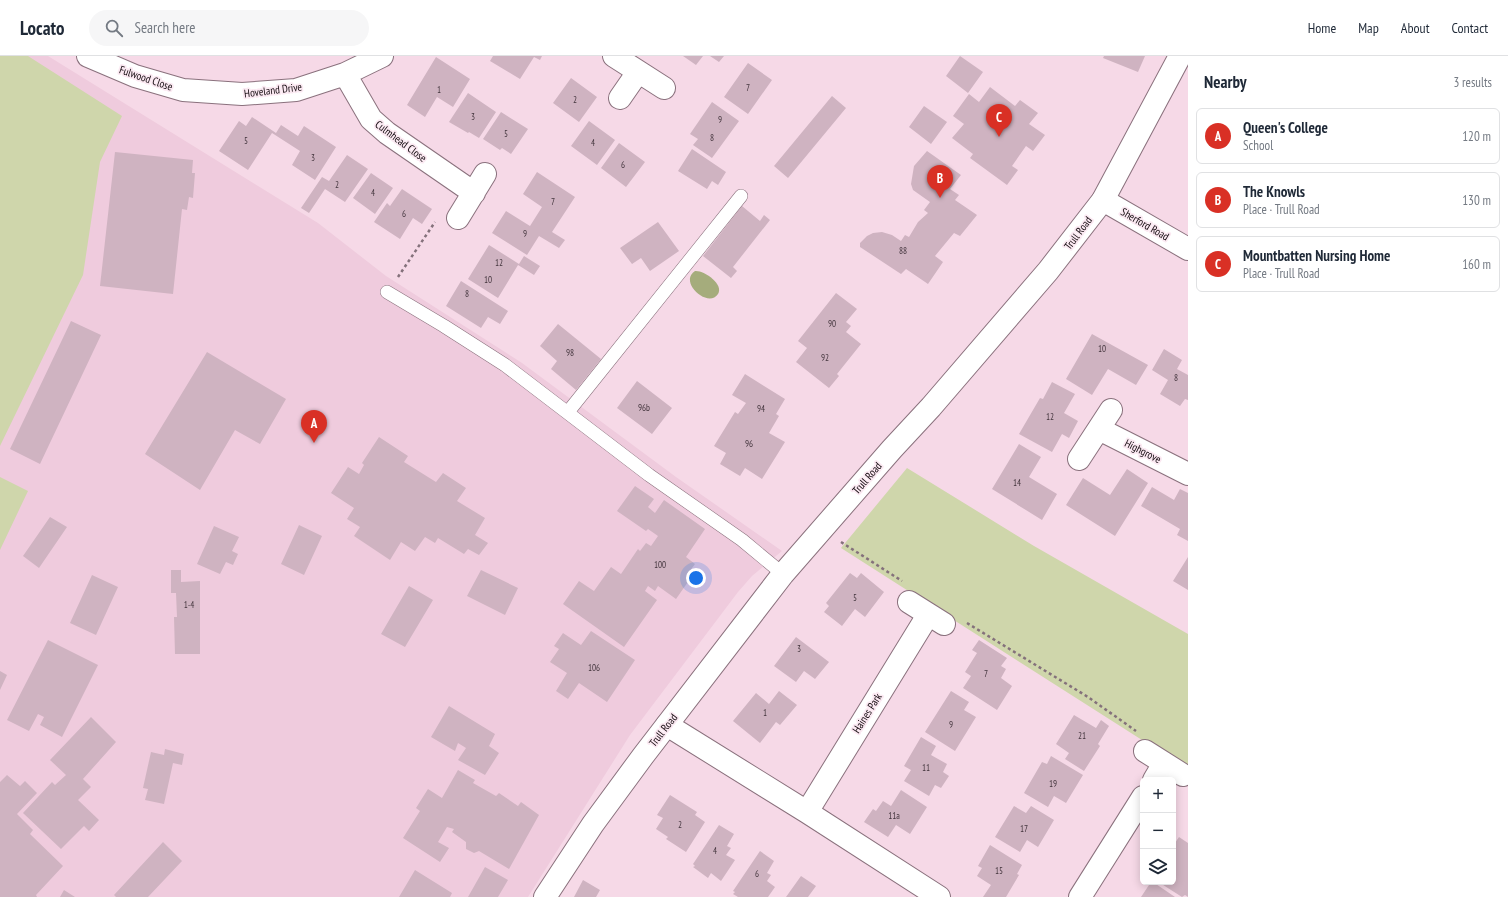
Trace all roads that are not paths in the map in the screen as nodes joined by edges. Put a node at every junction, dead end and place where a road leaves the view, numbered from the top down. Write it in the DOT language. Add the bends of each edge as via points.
graph roads {
  1 [pos="88,56"];
  2 [pos="382,56"];
  3 [pos="614,56"];
  4 [pos="1180,56"];
  5 [pos="638,72"];
  6 [pos="345,74"];
  7 [pos="664,88"];
  8 [pos="183,90"];
  9 [pos="620,98"];
  10 [pos="485,174"];
  11 [pos="474,194"];
  12 [pos="741,196"];
  13 [pos="1103,200"];
  14 [pos="458,218"];
  15 [pos="1188,249"];
  16 [pos="387,292"];
  17 [pos="1111,410"];
  18 [pos="568,412"];
  19 [pos="1099,429"];
  20 [pos="1079,459"];
  21 [pos="1188,474"];
  22 [pos="784,574"];
  23 [pos="909,602"];
  24 [pos="667,725"];
  25 [pos="1142,742"];
  26 [pos="1159,771"];
  27 [pos="1183,775"];
  28 [pos="1140,802"];
  29 [pos="807,812"];
  30 [pos="545,897"];
  31 [pos="939,897"];
  32 [pos="1080,897"];
  1 -- 8 [label="street, Fulwood Close" via="135,76"];
  2 -- 6 [label="street, Hoveland Drive"];
  3 -- 5 [label="street"];
  4 -- 13 [label="street, Trull Road"];
  5 -- 7 [label="street"];
  5 -- 9 [label="street"];
  6 -- 8 [label="street, Hoveland Drive" via="296,90 242,94"];
  6 -- 11 [label="street, Culmhead Close" via="371,119"];
  10 -- 11 [label="street"];
  11 -- 14 [label="street"];
  12 -- 18 [label="lane"];
  13 -- 15 [label="street, Sherford Road"];
  13 -- 22 [label="street, Trull Road" via="1043,277"];
  16 -- 18 [label="lane" via="505,365"];
  17 -- 19 [label="street"];
  18 -- 22 [label="lane"];
  19 -- 20 [label="street"];
  19 -- 21 [label="street, Highgrove"];
  22 -- 24 [label="street, Trull Road"];
  23 -- 29 [label="street, Haines Park" via="936,619"];
  24 -- 29 [label="street"];
  24 -- 30 [label="street, Trull Road" via="593,824"];
  25 -- 26 [label="street"];
  26 -- 27 [label="street"];
  28 -- 32 [label="street"];
  29 -- 31 [label="street"];
}
